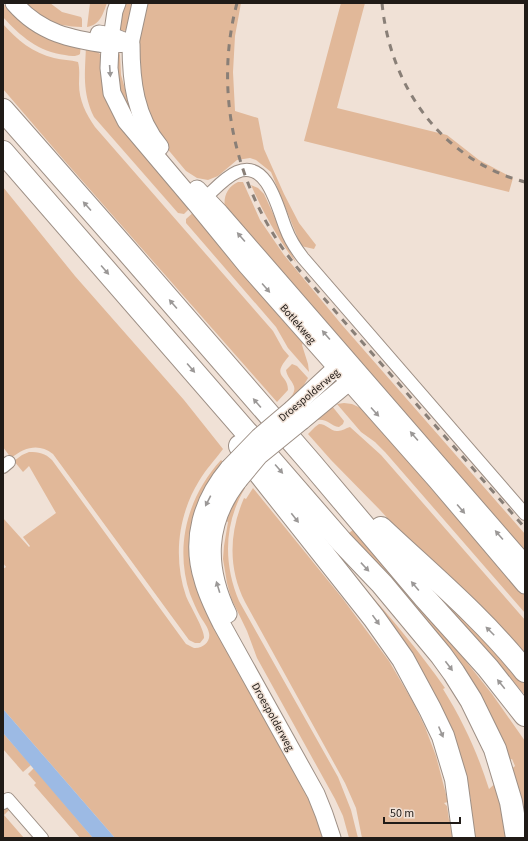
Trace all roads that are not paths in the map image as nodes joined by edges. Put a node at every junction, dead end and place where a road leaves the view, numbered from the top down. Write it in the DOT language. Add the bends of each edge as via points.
graph roads {
  1 [pos="14,3"];
  2 [pos="118,3"];
  3 [pos="140,3"];
  4 [pos="111,40"];
  5 [pos="131,44"];
  6 [pos="3,110"];
  7 [pos="3,152"];
  8 [pos="202,202"];
  9 [pos="344,366"];
  10 [pos="349,382"];
  11 [pos="208,387"];
  12 [pos="297,415"];
  13 [pos="311,463"];
  14 [pos="234,474"];
  15 [pos="525,514"];
  16 [pos="525,564"];
  17 [pos="525,585"];
  18 [pos="525,671"];
  19 [pos="525,714"];
  20 [pos="3,803"];
  21 [pos="42,838"];
  22 [pos="332,838"];
  23 [pos="342,838"];
  24 [pos="464,838"];
  25 [pos="517,838"];
  1 -- 4 [label="main road" via="34,22 72,39"];
  2 -- 4 [label="street"];
  3 -- 5 [label="street"];
  4 -- 5 [label="main road"];
  4 -- 8 [label="main road, Botlekweg, one-way" via="109,68 112,93 118,107 126,121"];
  5 -- 8 [label="main road, Botlekweg" via="132,77 145,124"];
  13 -- 6 [label="highway, one-way"];
  7 -- 11 [label="highway, one-way"];
  8 -- 9 [label="main road, Botlekweg" via="246,264"];
  8 -- 15 [label="street" via="238,171 248,170 262,176 272,193 289,237 303,258"];
  9 -- 10 [label="main road, Droespolderweg"];
  9 -- 12 [label="main road, Droespolderweg"];
  16 -- 9 [label="main road, Botlekweg, one-way"];
  10 -- 12 [label="main road, Droespolderweg"];
  10 -- 17 [label="main road, one-way"];
  11 -- 24 [label="highway, one-way" via="245,455 374,618 403,659 443,736 456,779"];
  11 -- 25 [label="highway, one-way" via="341,541 382,584 454,673 471,700 495,749 511,802"];
  12 -- 14 [label="main road, Droespolderweg, bridge" via="259,437"];
  18 -- 13 [label="highway, one-way" via="467,608"];
  19 -- 13 [label="highway, one-way"];
  14 -- 22 [label="main road, Droespolderweg, one-way" via="222,476 206,504 200,521 198,555 202,579 221,623 316,794"];
  23 -- 14 [label="main road, Droespolderweg, one-way" via="326,795 244,648 223,604 214,574 212,558 216,524"];
  20 -- 21 [label="street" via="8,799"];
}
